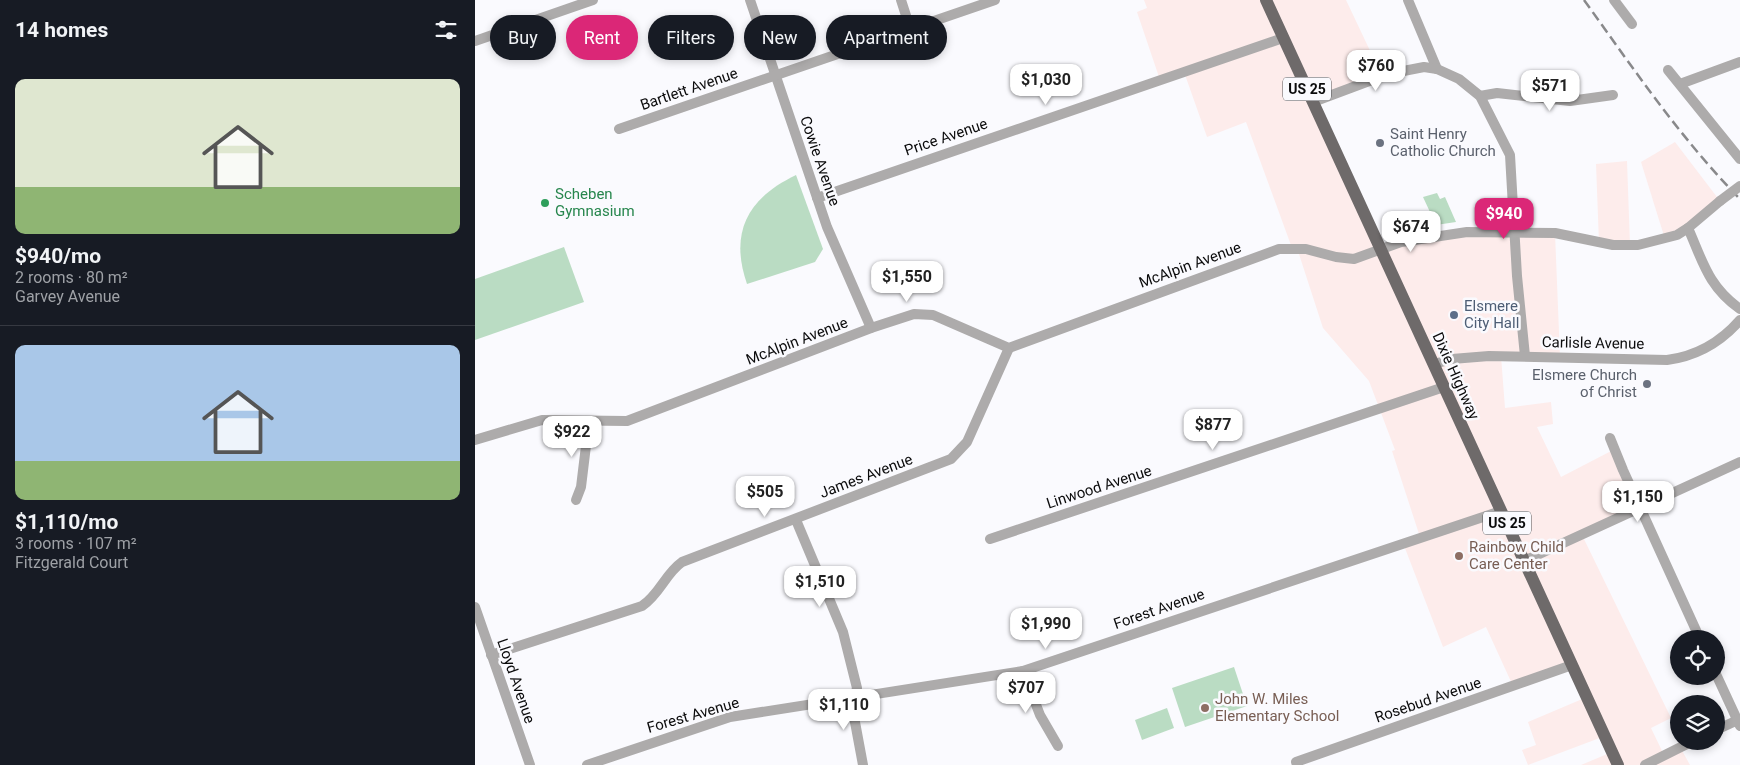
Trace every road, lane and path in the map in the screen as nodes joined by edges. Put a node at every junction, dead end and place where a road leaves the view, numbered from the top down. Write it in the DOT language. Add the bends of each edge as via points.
graph roads {
  1 [pos="593,0"];
  2 [pos="750,0"];
  3 [pos="901,0"];
  4 [pos="995,0"];
  5 [pos="1266,0"];
  6 [pos="1408,0"];
  7 [pos="1614,0"];
  8 [pos="906,15"];
  9 [pos="947,16"];
  10 [pos="1632,24"];
  11 [pos="1283,38"];
  12 [pos="475,41"];
  13 [pos="826,57"];
  14 [pos="1740,62"];
  15 [pos="1437,68"];
  16 [pos="1669,70"];
  17 [pos="775,75"];
  18 [pos="1680,84"];
  19 [pos="1613,95"];
  20 [pos="1480,96"];
  21 [pos="1313,102"];
  22 [pos="619,129"];
  23 [pos="1740,159"];
  24 [pos="1740,186"];
  25 [pos="817,198"];
  26 [pos="1688,228"];
  27 [pos="1516,234"];
  28 [pos="1380,250"];
  29 [pos="1740,309"];
  30 [pos="1740,320"];
  31 [pos="871,328"];
  32 [pos="1009,348"];
  33 [pos="1525,356"];
  34 [pos="1433,364"];
  35 [pos="1444,388"];
  36 [pos="589,421"];
  37 [pos="1610,438"];
  38 [pos="475,440"];
  39 [pos="1740,462"];
  40 [pos="576,500"];
  41 [pos="1640,508"];
  42 [pos="1501,510"];
  43 [pos="796,520"];
  44 [pos="990,539"];
  45 [pos="1525,561"];
  46 [pos="475,607"];
  47 [pos="1696,630"];
  48 [pos="491,655"];
  49 [pos="1572,665"];
  50 [pos="1023,670"];
  51 [pos="1721,685"];
  52 [pos="854,698"];
  53 [pos="1739,722"];
  54 [pos="1725,727"];
  55 [pos="1058,746"];
  56 [pos="1675,750"];
  57 [pos="530,765"];
  58 [pos="587,765"];
  59 [pos="863,765"];
  60 [pos="1297,765"];
  61 [pos="1618,765"];
  62 [pos="1645,765"];
  1 -- 12 [label="street"];
  2 -- 17 [label="street, Cowie Avenue"];
  3 -- 8 [label="street"];
  4 -- 9 [label="street, Bartlett Avenue"];
  5 -- 11 [label="main road, Dixie Highway / US 25"];
  6 -- 15 [label="street"];
  7 -- 10 [label="street"];
  11 -- 21 [label="main road, Dixie Highway / US 25"];
  11 -- 25 [label="street, Price Avenue"];
  13 -- 17 [label="street, Bartlett Avenue"];
  14 -- 18 [label="street"];
  15 -- 20 [label="street" via="1470,86"];
  15 -- 21 [label="street" via="1397,71"];
  16 -- 18 [label="street"];
  17 -- 22 [label="street, Bartlett Avenue"];
  17 -- 25 [label="street, Cowie Avenue"];
  18 -- 23 [label="street"];
  19 -- 20 [label="street" via="1570,101 1497,93"];
  20 -- 27 [label="street" via="1511,155"];
  21 -- 28 [label="main road, Dixie Highway / US 25"];
  24 -- 26 [label="street, McAlpin Avenue, bridge"];
  25 -- 31 [label="street, Cowie Avenue"];
  26 -- 27 [label="street, McAlpin Avenue" via="1665,239 1639,245 1613,245 1555,233"];
  26 -- 29 [label="street" via="1710,280"];
  27 -- 28 [label="street, McAlpin Avenue" via="1440,234"];
  27 -- 33 [label="street"];
  28 -- 32 [label="street, McAlpin Avenue" via="1347,259 1306,249 1279,249"];
  28 -- 34 [label="main road, Dixie Highway / US 25"];
  30 -- 33 [label="street, Carlisle Avenue" via="1716,342 1700,352 1680,358"];
  31 -- 32 [label="street, McAlpin Avenue" via="922,313"];
  31 -- 36 [label="street, McAlpin Avenue" via="647,415 627,421"];
  32 -- 43 [label="street, James Avenue" via="967,442 958,454"];
  33 -- 34 [label="street, Carlisle Avenue" via="1452,359"];
  34 -- 35 [label="main road, Dixie Highway / US 25"];
  35 -- 42 [label="main road, Dixie Highway / US 25"];
  35 -- 44 [label="street, Linwood Avenue"];
  36 -- 38 [label="street, McAlpin Avenue" via="543,420"];
  36 -- 40 [label="street" via="581,487"];
  37 -- 41 [label="street"];
  39 -- 41 [label="street"];
  41 -- 45 [label="street"];
  41 -- 47 [label="street"];
  42 -- 45 [label="main road, Dixie Highway / US 25"];
  42 -- 50 [label="street, Forest Avenue"];
  43 -- 48 [label="street, James Avenue" via="682,562 671,571 655,596 642,606"];
  43 -- 52 [label="street" via="843,632 857,688"];
  45 -- 49 [label="main road, Dixie Highway / US 25"];
  46 -- 48 [label="street, Lloyd Avenue"];
  48 -- 57 [label="street, Lloyd Avenue"];
  49 -- 60 [label="street, Rosebud Avenue" via="1296,762"];
  49 -- 61 [label="main road, Dixie Highway / US 25"];
  50 -- 52 [label="street, Forest Avenue"];
  50 -- 55 [label="street" via="1040,715"];
  51 -- 53 [label="street"];
  52 -- 58 [label="street, Forest Avenue" via="730,717"];
  52 -- 59 [label="street" via="852,706"];
  53 -- 54 [label="street"];
  56 -- 62 [label="street"];
}
